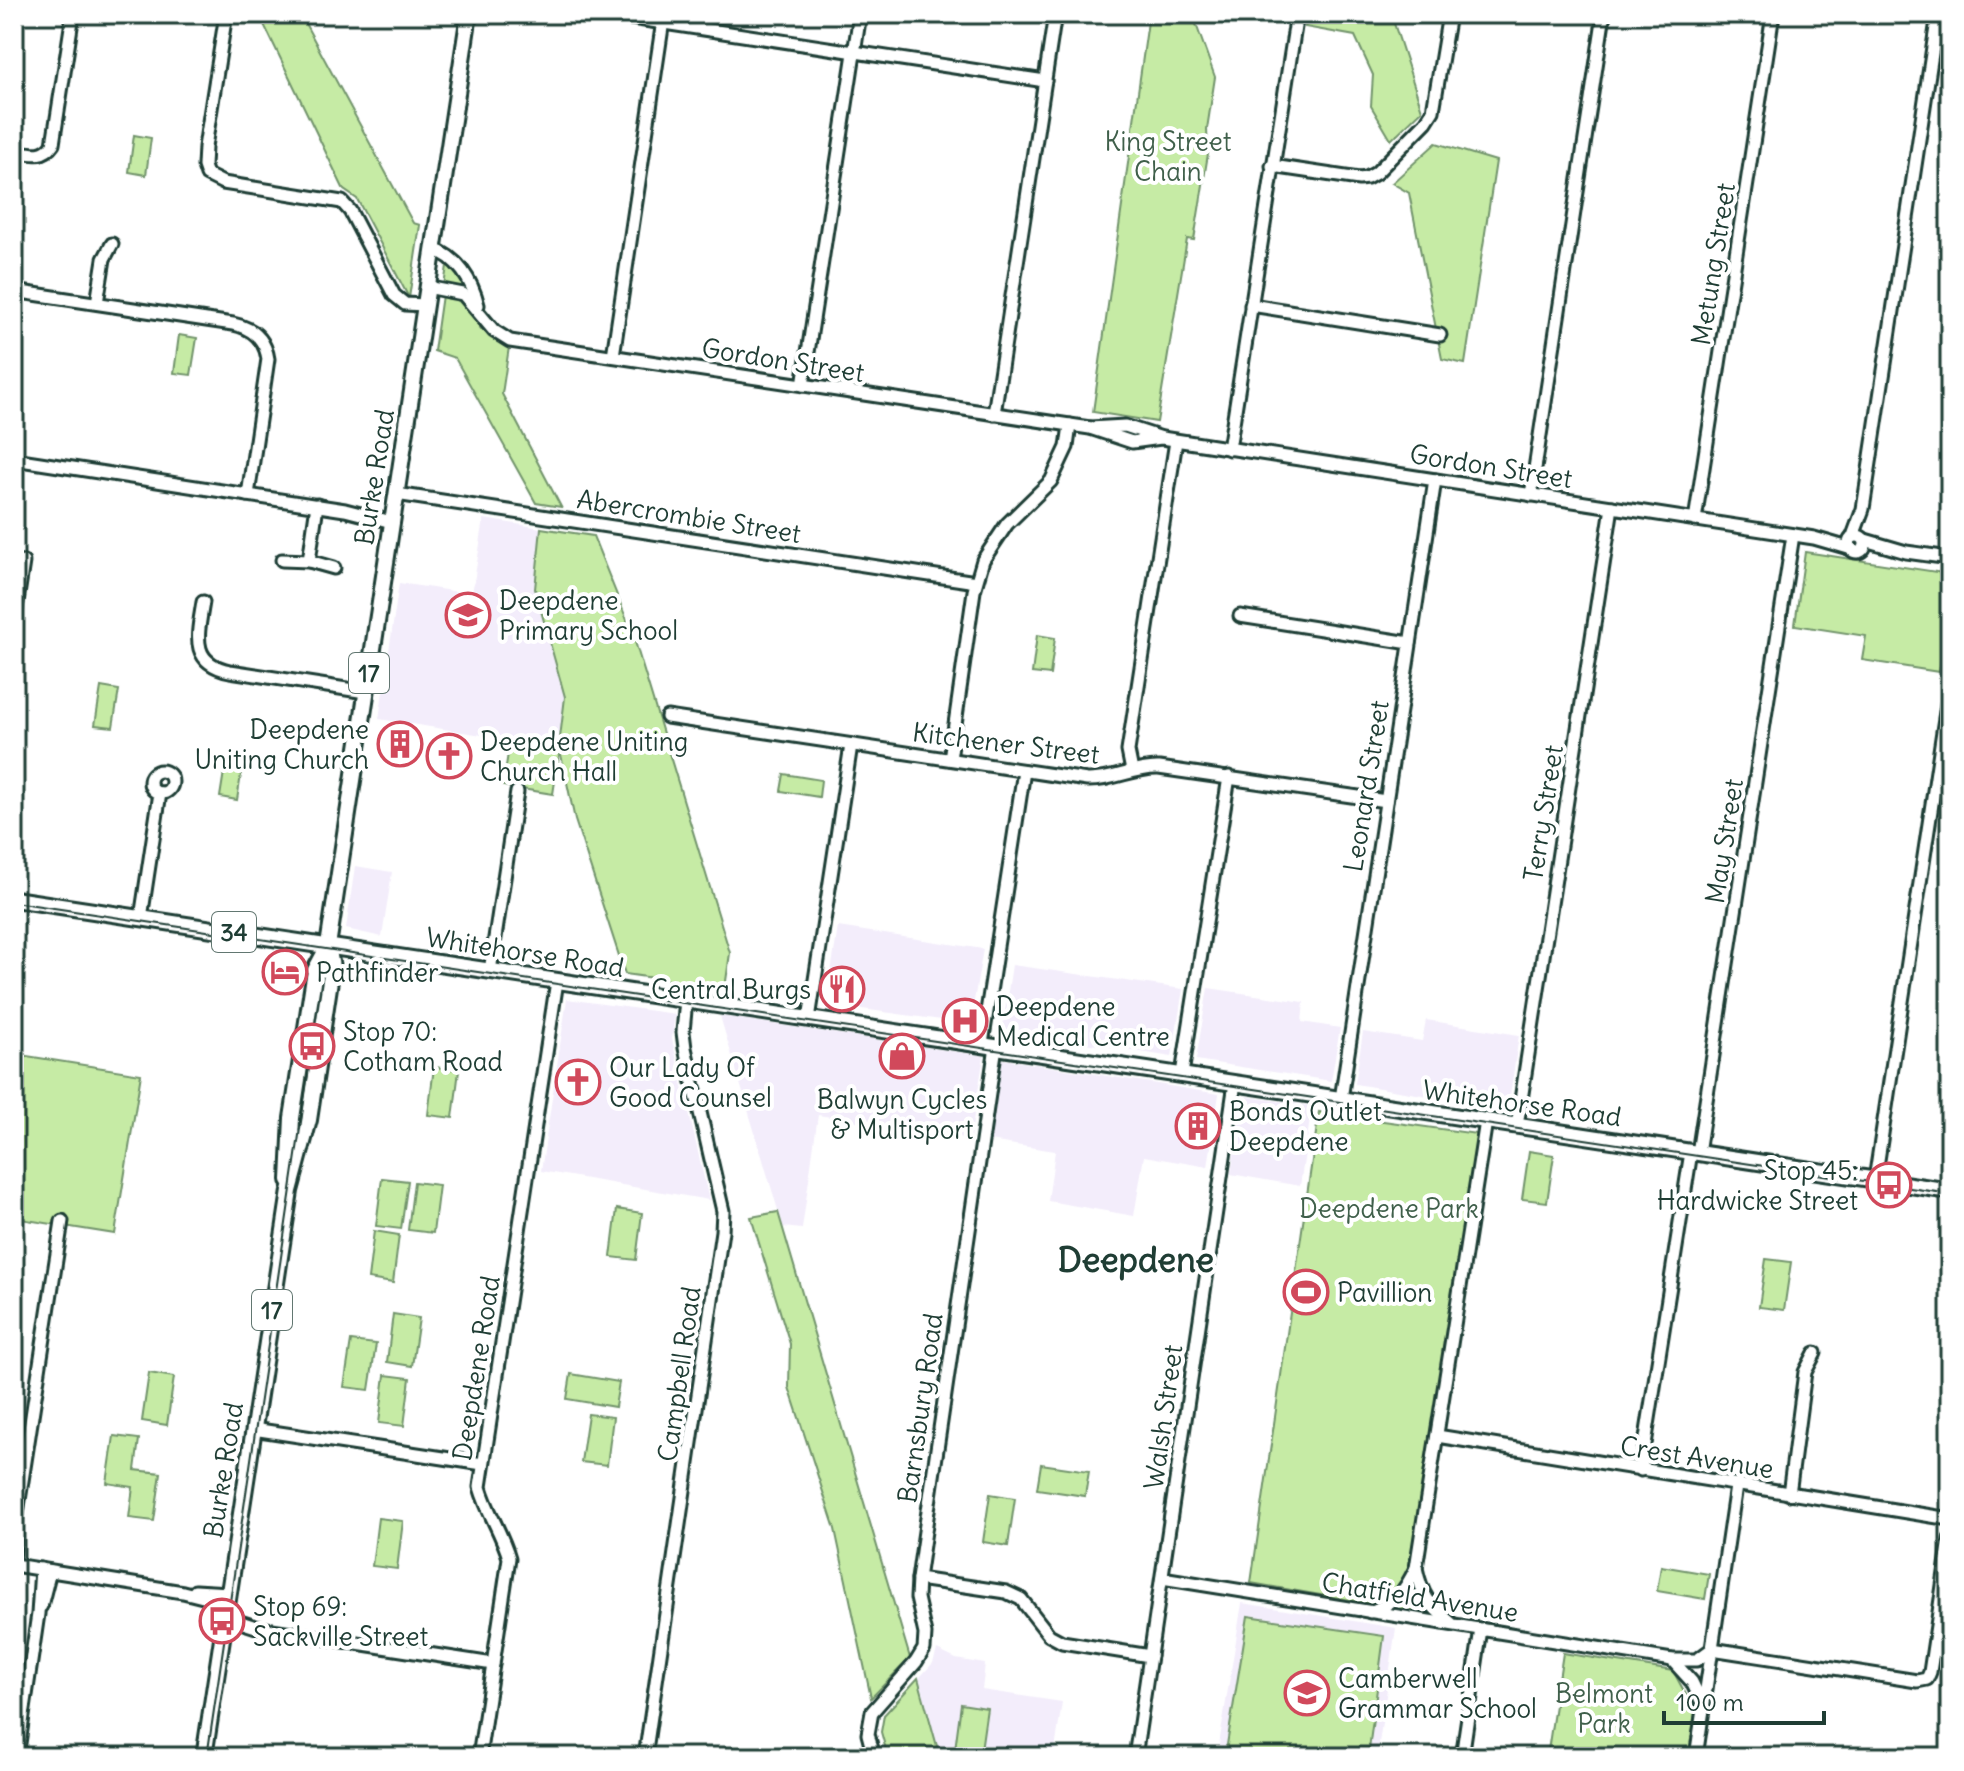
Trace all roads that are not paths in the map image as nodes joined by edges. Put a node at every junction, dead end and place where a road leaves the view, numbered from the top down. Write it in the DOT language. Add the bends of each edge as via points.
graph roads {
  1 [pos="73,14"];
  2 [pos="226,14"];
  3 [pos="469,14"];
  4 [pos="605,14"];
  5 [pos="860,14"];
  6 [pos="1055,14"];
  7 [pos="1297,14"];
  8 [pos="1449,14"];
  9 [pos="1604,14"];
  10 [pos="1773,14"];
  11 [pos="1938,14"];
  12 [pos="664,18"];
  13 [pos="854,52"];
  14 [pos="1045,81"];
  15 [pos="14,151"];
  16 [pos="1272,166"];
  17 [pos="112,244"];
  18 [pos="433,249"];
  19 [pos="427,287"];
  20 [pos="14,291"];
  21 [pos="97,303"];
  22 [pos="425,305"];
  23 [pos="1251,305"];
  24 [pos="480,312"];
  25 [pos="1440,335"];
  26 [pos="613,356"];
  27 [pos="803,385"];
  28 [pos="994,414"];
  29 [pos="1070,425"];
  30 [pos="1176,441"];
  31 [pos="1229,449"];
  32 [pos="14,459"];
  33 [pos="1435,480"];
  34 [pos="396,494"];
  35 [pos="248,495"];
  36 [pos="1531,495"];
  37 [pos="317,505"];
  38 [pos="1612,507"];
  39 [pos="393,517"];
  40 [pos="1695,520"];
  41 [pos="1793,535"];
  42 [pos="1858,542"];
  43 [pos="1950,558"];
  44 [pos="282,560"];
  45 [pos="309,561"];
  46 [pos="23,562"];
  47 [pos="334,568"];
  48 [pos="976,582"];
  49 [pos="203,602"];
  50 [pos="1240,616"];
  51 [pos="14,622"];
  52 [pos="1410,643"];
  53 [pos="1950,685"];
  54 [pos="366,692"];
  55 [pos="667,717"];
  56 [pos="851,745"];
  57 [pos="950,759"];
  58 [pos="1024,771"];
  59 [pos="1132,771"];
  60 [pos="1229,777"];
  61 [pos="517,792"];
  62 [pos="160,793"];
  63 [pos="1386,801"];
  64 [pos="14,899"];
  65 [pos="141,918"];
  66 [pos="328,946"];
  67 [pos="490,971"];
  68 [pos="557,981"];
  69 [pos="686,1000"];
  70 [pos="809,1019"];
  71 [pos="989,1045"];
  72 [pos="1182,1074"];
  73 [pos="1235,1083"];
  74 [pos="1341,1099"];
  75 [pos="1486,1121"];
  76 [pos="1517,1126"];
  77 [pos="1695,1153"];
  78 [pos="1875,1180"];
  79 [pos="1950,1191"];
  80 [pos="62,1221"];
  81 [pos="1815,1353"];
  82 [pos="253,1429"];
  83 [pos="1437,1436"];
  84 [pos="483,1464"];
  85 [pos="1641,1470"];
  86 [pos="1736,1486"];
  87 [pos="1789,1494"];
  88 [pos="1950,1519"];
  89 [pos="15,1523"];
  90 [pos="1950,1539"];
  91 [pos="14,1562"];
  92 [pos="1416,1568"];
  93 [pos="45,1570"];
  94 [pos="1162,1578"];
  95 [pos="918,1579"];
  96 [pos="226,1611"];
  97 [pos="1369,1612"];
  98 [pos="1453,1624"];
  99 [pos="1481,1629"];
  100 [pos="1712,1649"];
  101 [pos="1150,1656"];
  102 [pos="1672,1660"];
  103 [pos="493,1664"];
  104 [pos="1703,1706"];
  105 [pos="17,1757"];
  106 [pos="204,1757"];
  107 [pos="479,1757"];
  108 [pos="645,1757"];
  109 [pos="874,1757"];
  110 [pos="1135,1757"];
  111 [pos="1462,1757"];
  112 [pos="1696,1757"];
  1 -- 15 [label="street" via="53,144 40,155"];
  2 -- 22 [label="street" via="205,147 207,175 223,183 342,202 394,295 405,304"];
  3 -- 18 [label="main road, Burke Road / 17"];
  4 -- 12 [label="street"];
  5 -- 13 [label="street"];
  6 -- 14 [label="street"];
  7 -- 16 [label="street"];
  8 -- 16 [label="street" via="1433,111 1367,178"];
  9 -- 36 [label="street"];
  10 -- 40 [label="street, Metung Street"];
  11 -- 42 [label="street"];
  12 -- 13 [label="street"];
  12 -- 26 [label="street"];
  13 -- 14 [label="street"];
  13 -- 27 [label="street"];
  14 -- 28 [label="street"];
  16 -- 23 [label="street"];
  17 -- 21 [label="street" via="102,266"];
  18 -- 19 [label="main road, Burke Road / 17"];
  18 -- 24 [label="street, Gordon Street" via="458,265"];
  19 -- 22 [label="main road, Burke Road / 17"];
  19 -- 24 [label="street, Gordon Street" via="463,294"];
  20 -- 21 [label="street"];
  21 -- 35 [label="street" via="241,326 262,340 268,366"];
  22 -- 34 [label="main road, Burke Road / 17"];
  23 -- 25 [label="street"];
  23 -- 31 [label="street"];
  24 -- 26 [label="street, Gordon Street" via="510,341"];
  26 -- 27 [label="street, Gordon Street"];
  27 -- 28 [label="street, Gordon Street"];
  28 -- 29 [label="street, Gordon Street"];
  29 -- 30 [label="street, Gordon Street" via="1132,442"];
  29 -- 48 [label="street" via="1067,447 1051,481 999,533"];
  30 -- 31 [label="street, Gordon Street"];
  30 -- 59 [label="street" via="1128,751"];
  31 -- 33 [label="street, Gordon Street"];
  32 -- 35 [label="street"];
  33 -- 36 [label="street, Gordon Street"];
  33 -- 52 [label="street, Leonard Street"];
  34 -- 39 [label="main road, Burke Road / 17"];
  34 -- 48 [label="street, Abercrombie Street"];
  35 -- 37 [label="street"];
  36 -- 38 [label="street, Gordon Street"];
  37 -- 39 [label="street"];
  37 -- 45 [label="street"];
  38 -- 40 [label="street, Gordon Street"];
  38 -- 76 [label="street, Terry Street"];
  39 -- 54 [label="main road, Burke Road / 17"];
  40 -- 41 [label="street, Gordon Street"];
  41 -- 42 [label="street, Gordon Street"];
  41 -- 77 [label="street, May Street"];
  42 -- 43 [label="street, Gordon Street"];
  44 -- 45 [label="street"];
  45 -- 47 [label="street"];
  46 -- 51 [label="street"];
  48 -- 57 [label="street"];
  49 -- 54 [label="street" via="198,644 213,666"];
  50 -- 52 [label="street"];
  52 -- 63 [label="street, Leonard Street"];
  53 -- 78 [label="street"];
  54 -- 66 [label="main road, Burke Road / 17"];
  55 -- 56 [label="street, Kitchener Street"];
  56 -- 57 [label="street, Kitchener Street"];
  56 -- 70 [label="street"];
  57 -- 58 [label="street, Kitchener Street"];
  58 -- 59 [label="street, Kitchener Street" via="1098,781"];
  58 -- 71 [label="street, Barnsbury Road"];
  59 -- 60 [label="street, Kitchener Street" via="1159,768"];
  60 -- 63 [label="street, Kitchener Street"];
  60 -- 72 [label="street"];
  61 -- 67 [label="street"];
  62 -- 65 [label="street"];
  63 -- 74 [label="street, Leonard Street"];
  64 -- 65 [label="main road, 34"];
  65 -- 66 [label="main road, 34"];
  66 -- 67 [label="main road, Whitehorse Road / 34"];
  66 -- 82 [label="main road, Burke Road / 17" via="332,967 311,1106 290,1191"];
  67 -- 68 [label="main road, Whitehorse Road / 34"];
  68 -- 69 [label="main road, Whitehorse Road / 34"];
  68 -- 84 [label="street, Deepdene Road"];
  69 -- 70 [label="main road, Whitehorse Road / 34"];
  69 -- 108 [label="street, Campbell Road" via="685,1048 723,1211 722,1231"];
  70 -- 71 [label="main road, Whitehorse Road / 34"];
  71 -- 72 [label="main road, Whitehorse Road / 34"];
  71 -- 95 [label="street, Barnsbury Road"];
  72 -- 73 [label="main road, Whitehorse Road / 34"];
  73 -- 74 [label="main road, Whitehorse Road / 34"];
  73 -- 94 [label="street, Walsh Street"];
  74 -- 75 [label="main road, Whitehorse Road / 34"];
  75 -- 76 [label="main road, Whitehorse Road / 34"];
  75 -- 83 [label="street"];
  76 -- 77 [label="main road, Whitehorse Road / 34"];
  77 -- 78 [label="main road, Whitehorse Road / 34"];
  77 -- 85 [label="street, May Street"];
  78 -- 79 [label="main road, Whitehorse Road / 34"];
  80 -- 89 [label="street"];
  81 -- 87 [label="street" via="1805,1372"];
  82 -- 84 [label="street"];
  82 -- 96 [label="main road, Burke Road / 17"];
  83 -- 85 [label="street, Crest Avenue"];
  83 -- 92 [label="street"];
  84 -- 103 [label="street, Deepdene Road" via="480,1487 509,1558"];
  85 -- 86 [label="street, Crest Avenue"];
  86 -- 87 [label="street, Crest Avenue"];
  86 -- 100 [label="street"];
  87 -- 88 [label="street, Crest Avenue"];
  89 -- 91 [label="street"];
  90 -- 100 [label="street, Chatfield Avenue" via="1927,1679"];
  91 -- 93 [label="street"];
  92 -- 97 [label="street" via="1405,1591"];
  92 -- 98 [label="street" via="1422,1593"];
  93 -- 96 [label="street" via="183,1592"];
  93 -- 105 [label="street"];
  94 -- 97 [label="street, Chatfield Avenue"];
  94 -- 101 [label="street, Walsh Street"];
  95 -- 101 [label="street" via="1006,1592 1021,1599 1049,1635 1062,1642"];
  95 -- 109 [label="street, Barnsbury Road" via="924,1649 874,1708 868,1734"];
  96 -- 103 [label="street" via="259,1628"];
  96 -- 106 [label="main road, Burke Road / 17"];
  97 -- 98 [label="street, Chatfield Avenue"];
  98 -- 99 [label="street, Chatfield Avenue"];
  99 -- 102 [label="street, Chatfield Avenue"];
  99 -- 111 [label="street"];
  100 -- 102 [label="street, Chatfield Avenue" via="1697,1660"];
  100 -- 104 [label="street"];
  101 -- 110 [label="street, Walsh Street"];
  102 -- 104 [label="street" via="1692,1682"];
  103 -- 107 [label="street, Deepdene Road"];
  104 -- 112 [label="street"];
}
